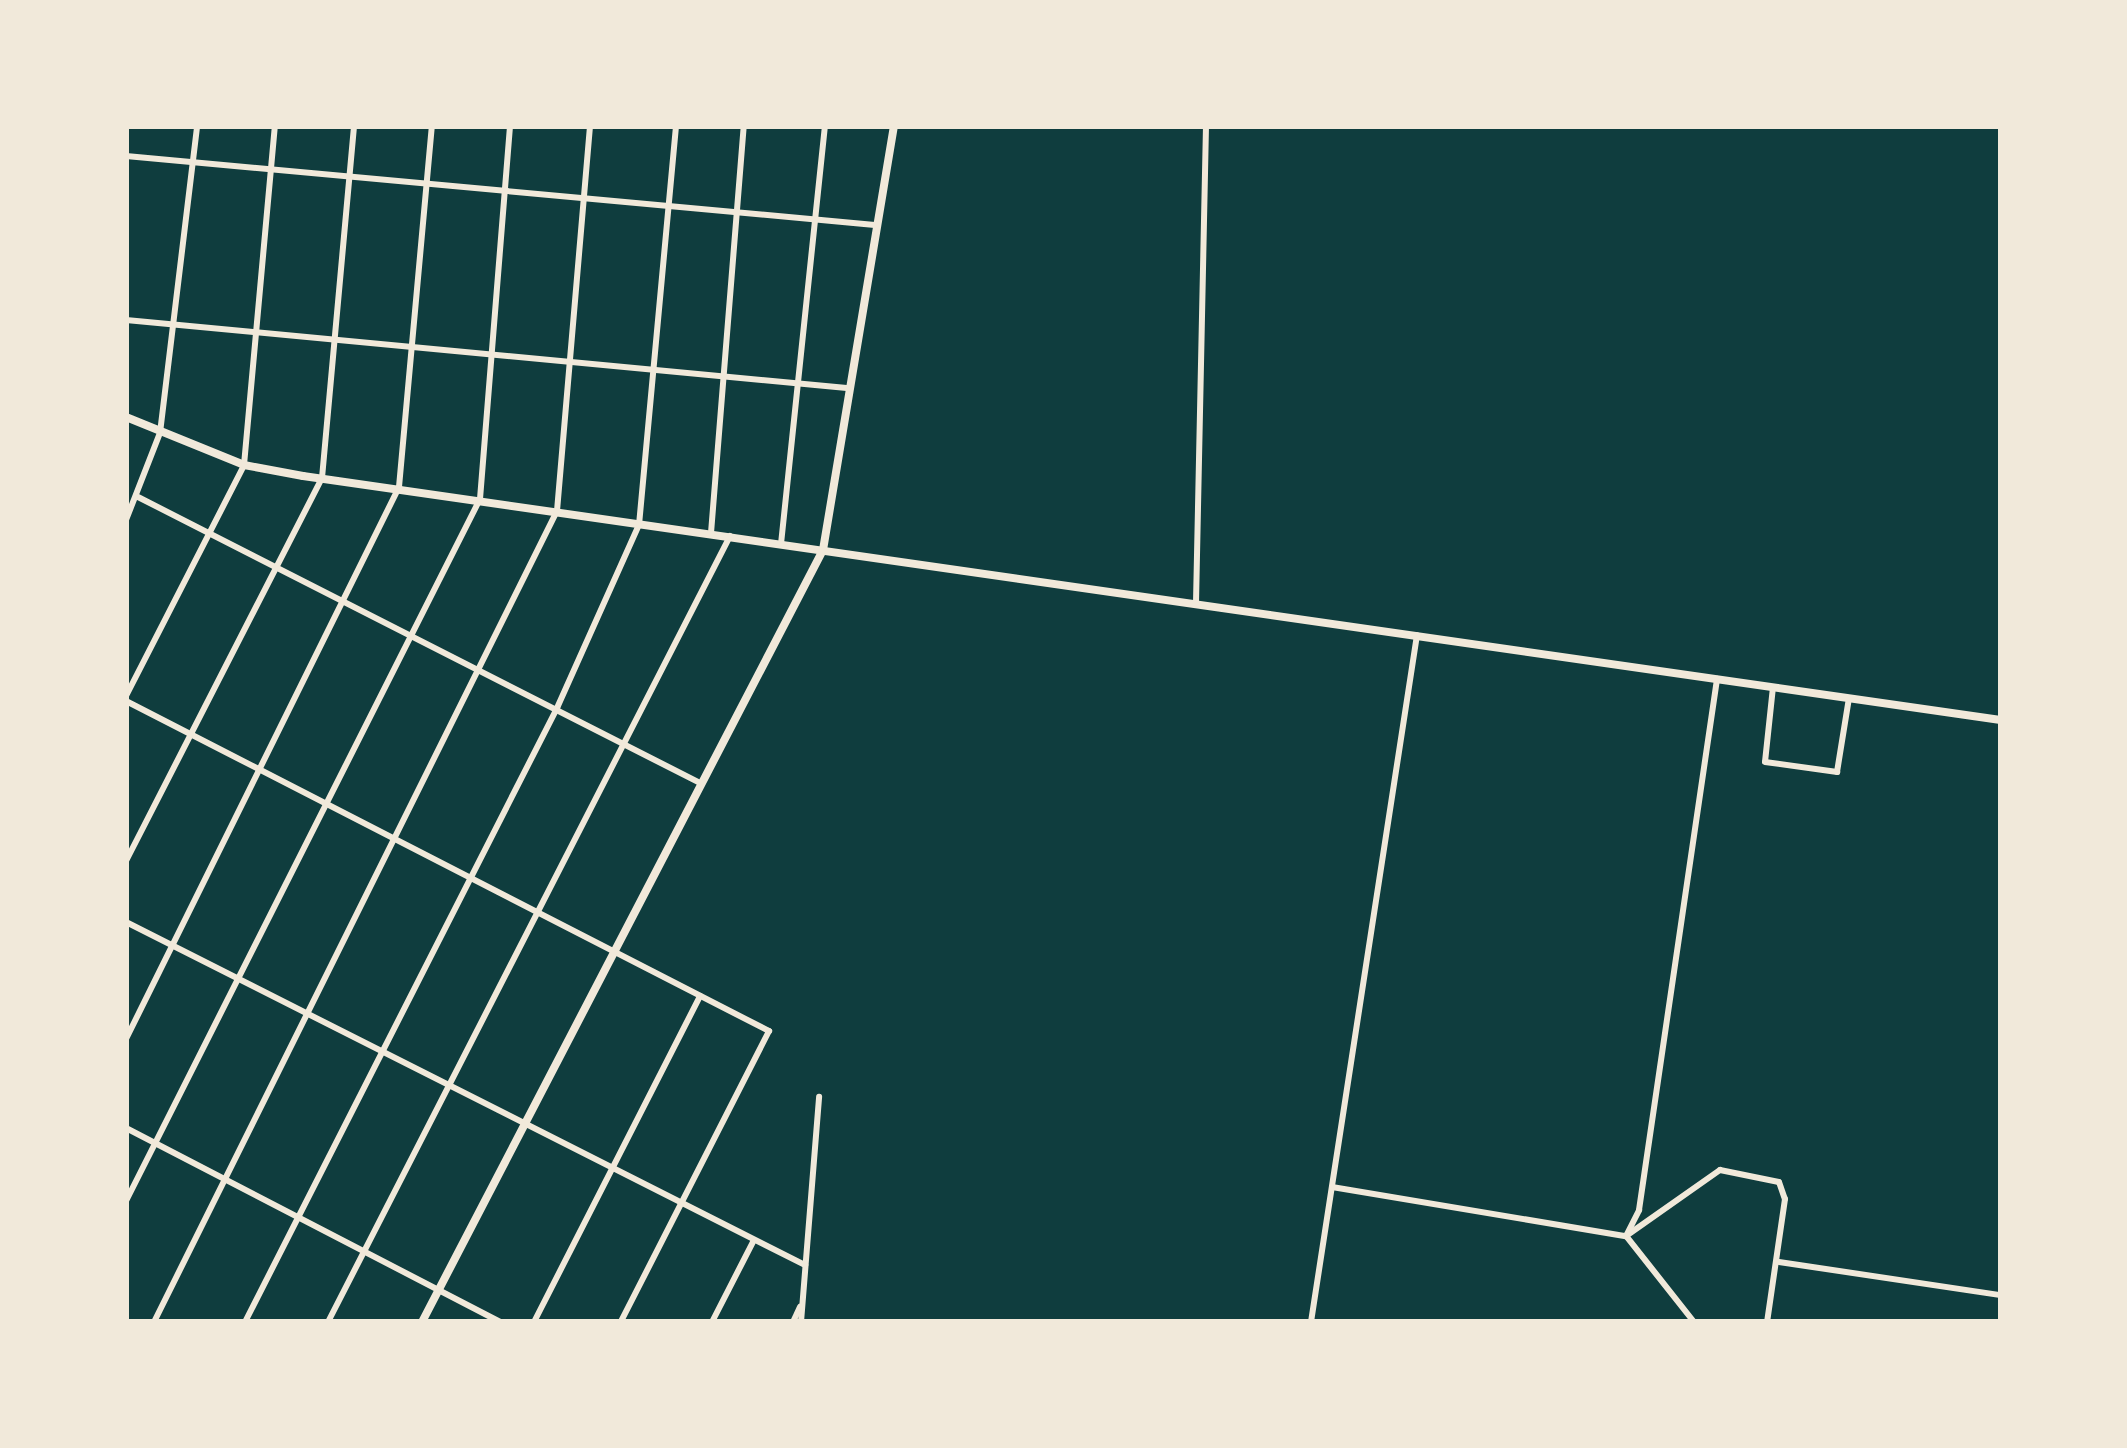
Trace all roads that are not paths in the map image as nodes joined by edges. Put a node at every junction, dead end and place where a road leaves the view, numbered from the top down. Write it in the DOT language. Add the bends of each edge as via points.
graph roads {
  1 [pos="196,126"];
  2 [pos="274,126"];
  3 [pos="354,126"];
  4 [pos="432,126"];
  5 [pos="510,126"];
  6 [pos="590,126"];
  7 [pos="676,126"];
  8 [pos="744,126"];
  9 [pos="825,126"];
  10 [pos="894,126"];
  11 [pos="1206,126"];
  12 [pos="126,156"];
  13 [pos="193,162"];
  14 [pos="271,169"];
  15 [pos="348,176"];
  16 [pos="427,183"];
  17 [pos="505,190"];
  18 [pos="584,198"];
  19 [pos="669,208"];
  20 [pos="737,212"];
  21 [pos="815,219"];
  22 [pos="875,224"];
  23 [pos="126,320"];
  24 [pos="175,326"];
  25 [pos="260,330"];
  26 [pos="334,340"];
  27 [pos="412,347"];
  28 [pos="492,354"];
  29 [pos="570,362"];
  30 [pos="653,372"];
  31 [pos="723,376"];
  32 [pos="798,383"];
  33 [pos="847,388"];
  34 [pos="126,417"];
  35 [pos="160,433"];
  36 [pos="244,465"];
  37 [pos="322,478"];
  38 [pos="399,487"];
  39 [pos="138,496"];
  40 [pos="480,499"];
  41 [pos="557,511"];
  42 [pos="126,520"];
  43 [pos="639,525"];
  44 [pos="209,533"];
  45 [pos="710,533"];
  46 [pos="730,536"];
  47 [pos="782,544"];
  48 [pos="823,550"];
  49 [pos="277,567"];
  50 [pos="343,601"];
  51 [pos="1196,603"];
  52 [pos="1417,634"];
  53 [pos="411,636"];
  54 [pos="482,672"];
  55 [pos="1717,679"];
  56 [pos="1773,687"];
  57 [pos="126,698"];
  58 [pos="1850,698"];
  59 [pos="556,709"];
  60 [pos="2001,720"];
  61 [pos="191,734"];
  62 [pos="624,745"];
  63 [pos="260,769"];
  64 [pos="700,783"];
  65 [pos="327,803"];
  66 [pos="397,839"];
  67 [pos="126,861"];
  68 [pos="472,876"];
  69 [pos="540,912"];
  70 [pos="126,922"];
  71 [pos="172,945"];
  72 [pos="613,950"];
  73 [pos="238,978"];
  74 [pos="700,996"];
  75 [pos="308,1013"];
  76 [pos="126,1039"];
  77 [pos="380,1049"];
  78 [pos="452,1087"];
  79 [pos="819,1097"];
  80 [pos="524,1123"];
  81 [pos="126,1128"];
  82 [pos="155,1143"];
  83 [pos="613,1168"];
  84 [pos="226,1178"];
  85 [pos="1332,1187"];
  86 [pos="126,1201"];
  87 [pos="682,1202"];
  88 [pos="297,1215"];
  89 [pos="1626,1236"];
  90 [pos="755,1239"];
  91 [pos="364,1253"];
  92 [pos="1777,1262"];
  93 [pos="806,1265"];
  94 [pos="438,1291"];
  95 [pos="2001,1295"];
  96 [pos="154,1322"];
  97 [pos="245,1322"];
  98 [pos="328,1322"];
  99 [pos="422,1322"];
  100 [pos="500,1322"];
  101 [pos="534,1322"];
  102 [pos="621,1322"];
  103 [pos="712,1322"];
  104 [pos="797,1322"];
  105 [pos="1311,1322"];
  106 [pos="1694,1322"];
  107 [pos="1767,1322"];
  1 -- 13 [label="street"];
  2 -- 14 [label="street"];
  3 -- 15 [label="street"];
  4 -- 16 [label="street"];
  5 -- 17 [label="street"];
  6 -- 18 [label="street"];
  7 -- 19 [label="street"];
  8 -- 20 [label="street"];
  9 -- 21 [label="street"];
  10 -- 22 [label="street"];
  11 -- 51 [label="street"];
  12 -- 13 [label="street"];
  13 -- 14 [label="street"];
  13 -- 24 [label="street"];
  14 -- 15 [label="street"];
  14 -- 25 [label="street"];
  15 -- 16 [label="street"];
  15 -- 26 [label="street"];
  16 -- 17 [label="street"];
  16 -- 27 [label="street"];
  17 -- 18 [label="street"];
  17 -- 28 [label="street"];
  18 -- 19 [label="street"];
  18 -- 29 [label="street"];
  19 -- 20 [label="street"];
  19 -- 30 [label="street"];
  20 -- 21 [label="street"];
  20 -- 31 [label="street"];
  21 -- 22 [label="street"];
  21 -- 32 [label="street"];
  22 -- 33 [label="street"];
  23 -- 24 [label="street"];
  24 -- 25 [label="street"];
  24 -- 35 [label="street"];
  25 -- 26 [label="street"];
  25 -- 36 [label="street"];
  26 -- 27 [label="street"];
  26 -- 37 [label="street"];
  27 -- 28 [label="street"];
  27 -- 38 [label="street"];
  28 -- 29 [label="street"];
  28 -- 40 [label="street"];
  29 -- 30 [label="street"];
  29 -- 41 [label="street"];
  30 -- 31 [label="street"];
  30 -- 43 [label="street"];
  31 -- 32 [label="street"];
  31 -- 45 [label="street"];
  32 -- 33 [label="street"];
  32 -- 47 [label="street"];
  33 -- 48 [label="street"];
  34 -- 35 [label="street"];
  35 -- 36 [label="street"];
  35 -- 39 [label="street"];
  36 -- 37 [label="street"];
  36 -- 44 [label="street"];
  37 -- 38 [label="street"];
  37 -- 49 [label="street"];
  38 -- 40 [label="street"];
  38 -- 50 [label="street"];
  39 -- 42 [label="street"];
  39 -- 44 [label="street"];
  40 -- 41 [label="street"];
  40 -- 53 [label="street"];
  41 -- 43 [label="street"];
  41 -- 54 [label="street"];
  43 -- 45 [label="street"];
  43 -- 59 [label="street"];
  44 -- 49 [label="street"];
  44 -- 57 [label="street"];
  45 -- 46 [label="street"];
  46 -- 47 [label="street"];
  46 -- 62 [label="street"];
  47 -- 48 [label="street"];
  48 -- 51 [label="street"];
  48 -- 64 [label="street"];
  49 -- 50 [label="street"];
  49 -- 61 [label="street"];
  50 -- 53 [label="street"];
  50 -- 63 [label="street"];
  51 -- 52 [label="street"];
  52 -- 55 [label="street"];
  52 -- 85 [label="street"];
  53 -- 54 [label="street"];
  53 -- 65 [label="street"];
  54 -- 59 [label="street"];
  54 -- 66 [label="street"];
  55 -- 56 [label="street"];
  55 -- 89 [label="street" via="1643,1187"];
  56 -- 58 [label="street"];
  56 -- 58 [label="street" via="1765,762 1838,772"];
  57 -- 61 [label="street"];
  58 -- 60 [label="street"];
  59 -- 62 [label="street"];
  59 -- 68 [label="street"];
  61 -- 63 [label="street"];
  61 -- 67 [label="street"];
  62 -- 64 [label="street"];
  62 -- 69 [label="street"];
  63 -- 65 [label="street"];
  63 -- 71 [label="street"];
  64 -- 72 [label="street"];
  65 -- 66 [label="street"];
  65 -- 73 [label="street"];
  66 -- 68 [label="street"];
  66 -- 75 [label="street"];
  68 -- 69 [label="street"];
  68 -- 77 [label="street"];
  69 -- 72 [label="street"];
  69 -- 78 [label="street"];
  70 -- 71 [label="street"];
  71 -- 73 [label="street"];
  71 -- 76 [label="street"];
  72 -- 74 [label="street"];
  72 -- 80 [label="street"];
  73 -- 75 [label="street"];
  73 -- 82 [label="street"];
  74 -- 83 [label="street"];
  74 -- 87 [label="street" via="769,1031"];
  75 -- 77 [label="street"];
  75 -- 84 [label="street"];
  77 -- 78 [label="street"];
  77 -- 88 [label="street"];
  78 -- 80 [label="street"];
  78 -- 91 [label="street"];
  79 -- 93 [label="street"];
  80 -- 83 [label="street"];
  80 -- 94 [label="street"];
  81 -- 82 [label="street"];
  82 -- 84 [label="street"];
  82 -- 86 [label="street"];
  83 -- 87 [label="street"];
  83 -- 101 [label="street"];
  84 -- 88 [label="street"];
  84 -- 96 [label="street"];
  85 -- 89 [label="street"];
  85 -- 105 [label="street"];
  87 -- 90 [label="street"];
  87 -- 102 [label="street"];
  88 -- 91 [label="street"];
  88 -- 97 [label="street"];
  89 -- 92 [label="street" via="1720,1171 1744,1172 1779,1182 1785,1199"];
  89 -- 106 [label="street"];
  90 -- 93 [label="street"];
  90 -- 103 [label="street"];
  91 -- 94 [label="street"];
  91 -- 98 [label="street"];
  92 -- 95 [label="street"];
  92 -- 107 [label="street"];
  93 -- 104 [label="street"];
  94 -- 99 [label="street"];
  94 -- 100 [label="street"];
}
